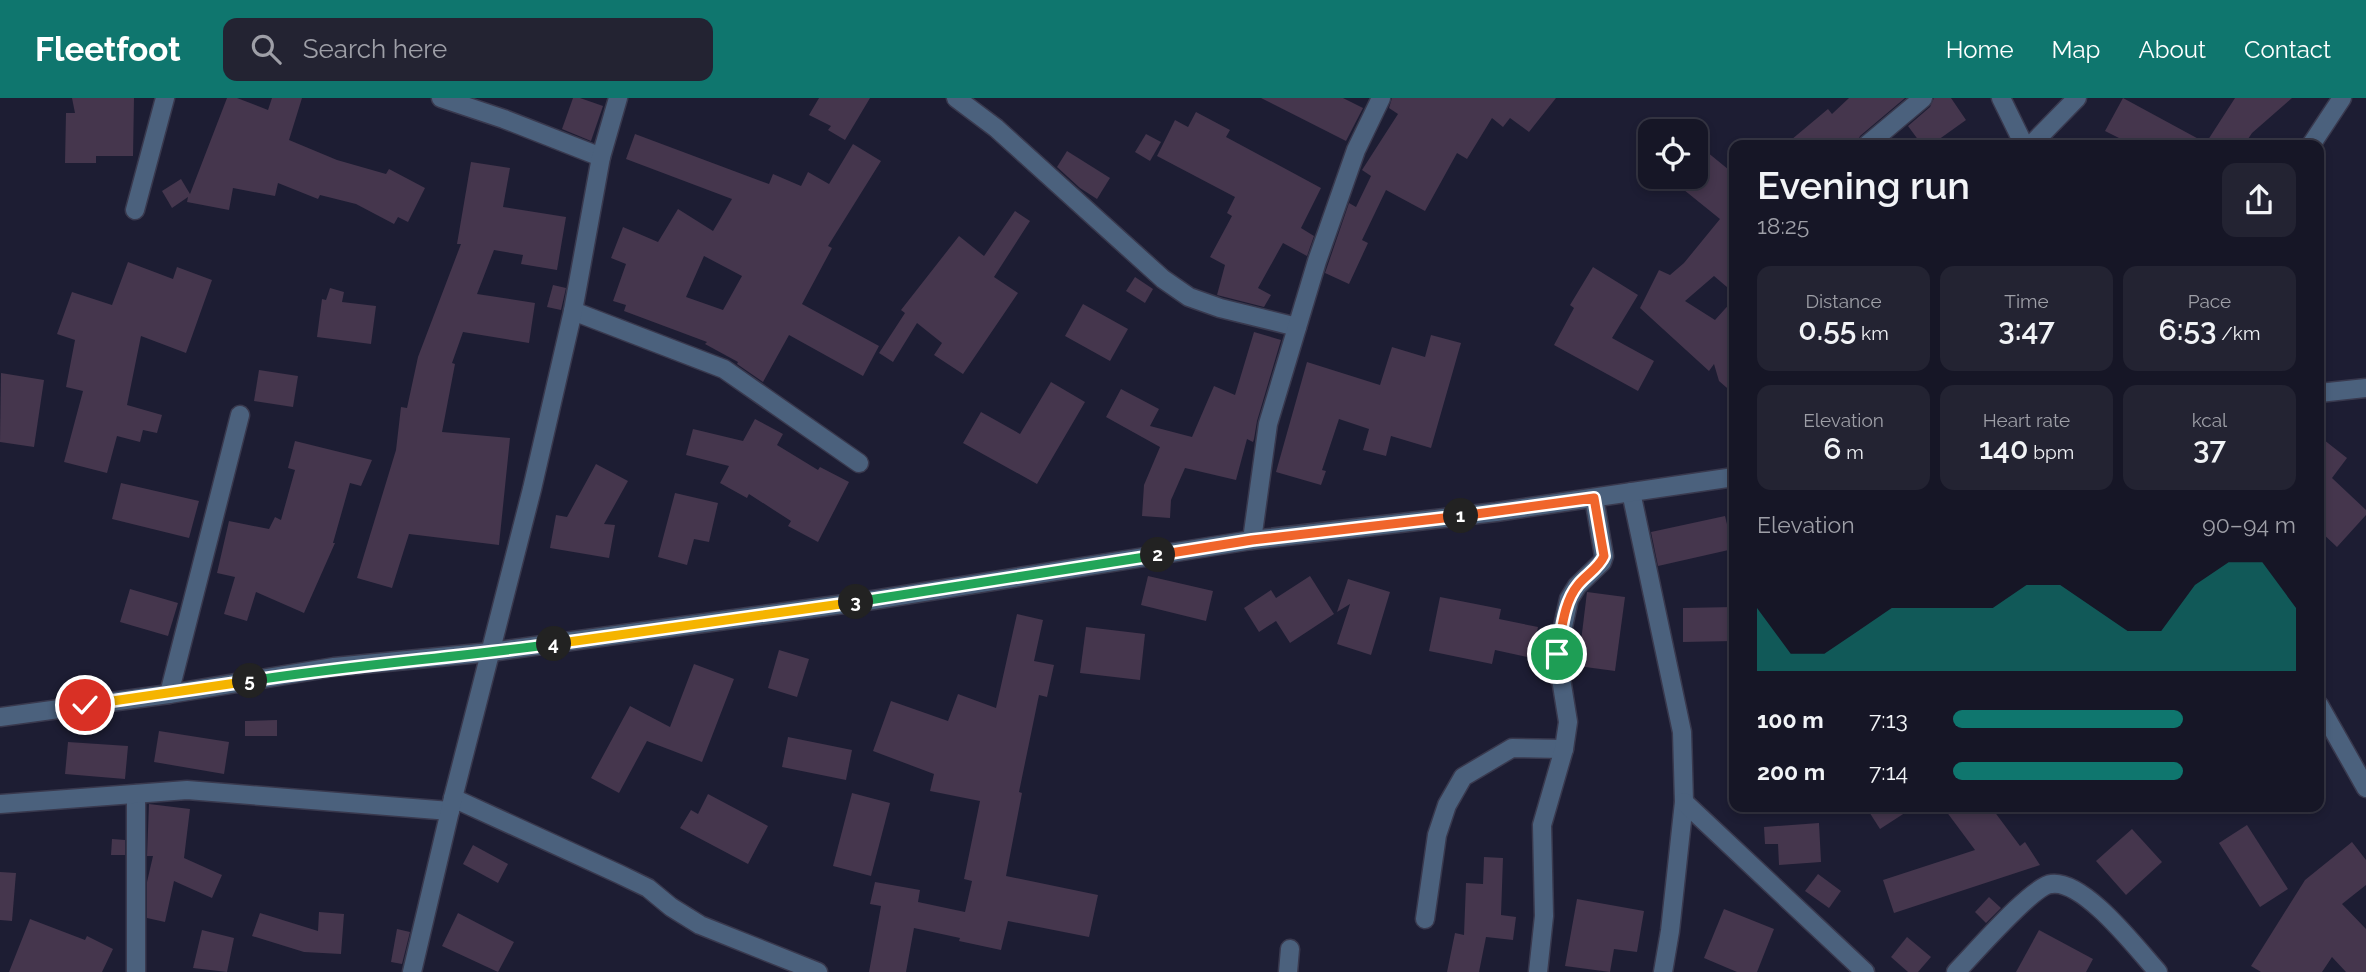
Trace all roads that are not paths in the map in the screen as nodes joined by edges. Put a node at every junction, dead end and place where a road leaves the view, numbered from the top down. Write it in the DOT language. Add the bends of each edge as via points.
graph roads {
  1 [pos="165,98"];
  2 [pos="441,98"];
  3 [pos="618,98"];
  4 [pos="956,98"];
  5 [pos="1381,98"];
  6 [pos="1923,98"];
  7 [pos="2001,98"];
  8 [pos="2077,98"];
  9 [pos="2342,98"];
  10 [pos="1873,140"];
  11 [pos="2022,140"];
  12 [pos="2036,140"];
  13 [pos="2314,140"];
  14 [pos="601,157"];
  15 [pos="135,210"];
  16 [pos="573,311"];
  17 [pos="1297,327"];
  18 [pos="2366,388"];
  19 [pos="2324,392"];
  20 [pos="240,415"];
  21 [pos="859,463"];
  22 [pos="1729,478"];
  23 [pos="1631,492"];
  24 [pos="1594,498"];
  25 [pos="1252,540"];
  26 [pos="491,652"];
  27 [pos="169,694"];
  28 [pos="2324,714"];
  29 [pos="0,717"];
  30 [pos="1564,749"];
  31 [pos="2366,788"];
  32 [pos="136,794"];
  33 [pos="1684,802"];
  34 [pos="0,804"];
  35 [pos="451,805"];
  36 [pos="1425,919"];
  37 [pos="1290,949"];
  38 [pos="136,972"];
  39 [pos="412,972"];
  40 [pos="818,972"];
  41 [pos="1288,972"];
  42 [pos="1538,972"];
  43 [pos="1663,972"];
  44 [pos="1865,972"];
  45 [pos="1956,972"];
  46 [pos="2158,972"];
  1 -- 15 [label="street"];
  2 -- 14 [label="street"];
  3 -- 14 [label="street"];
  4 -- 17 [label="street" via="1189,297"];
  5 -- 17 [label="street" via="1356,150"];
  6 -- 10 [label="street"];
  7 -- 11 [label="street"];
  8 -- 12 [label="street"];
  9 -- 13 [label="street"];
  14 -- 16 [label="street"];
  16 -- 21 [label="street" via="724,369"];
  16 -- 26 [label="street"];
  17 -- 25 [label="street" via="1268,424"];
  18 -- 19 [label="street"];
  20 -- 27 [label="street"];
  22 -- 23 [label="street"];
  23 -- 24 [label="street"];
  23 -- 33 [label="street" via="1682,732"];
  24 -- 25 [label="street"];
  24 -- 30 [label="street" via="1604,556 1569,599 1557,654 1568,722"];
  25 -- 26 [label="street" via="873,600"];
  26 -- 27 [label="street" via="334,667"];
  26 -- 35 [label="street"];
  27 -- 29 [label="street"];
  28 -- 31 [label="street"];
  30 -- 36 [label="street" via="1512,748 1463,777 1437,835"];
  30 -- 42 [label="street" via="1542,825 1544,916"];
  32 -- 34 [label="street"];
  32 -- 35 [label="street" via="187,790"];
  32 -- 38 [label="street"];
  33 -- 43 [label="street"];
  33 -- 44 [label="street"];
  35 -- 39 [label="street"];
  35 -- 40 [label="street" via="629,878 700,925"];
  37 -- 41 [label="street"];
  45 -- 46 [label="street" via="2034,892 2052,883 2076,889 2098,906"];
}
